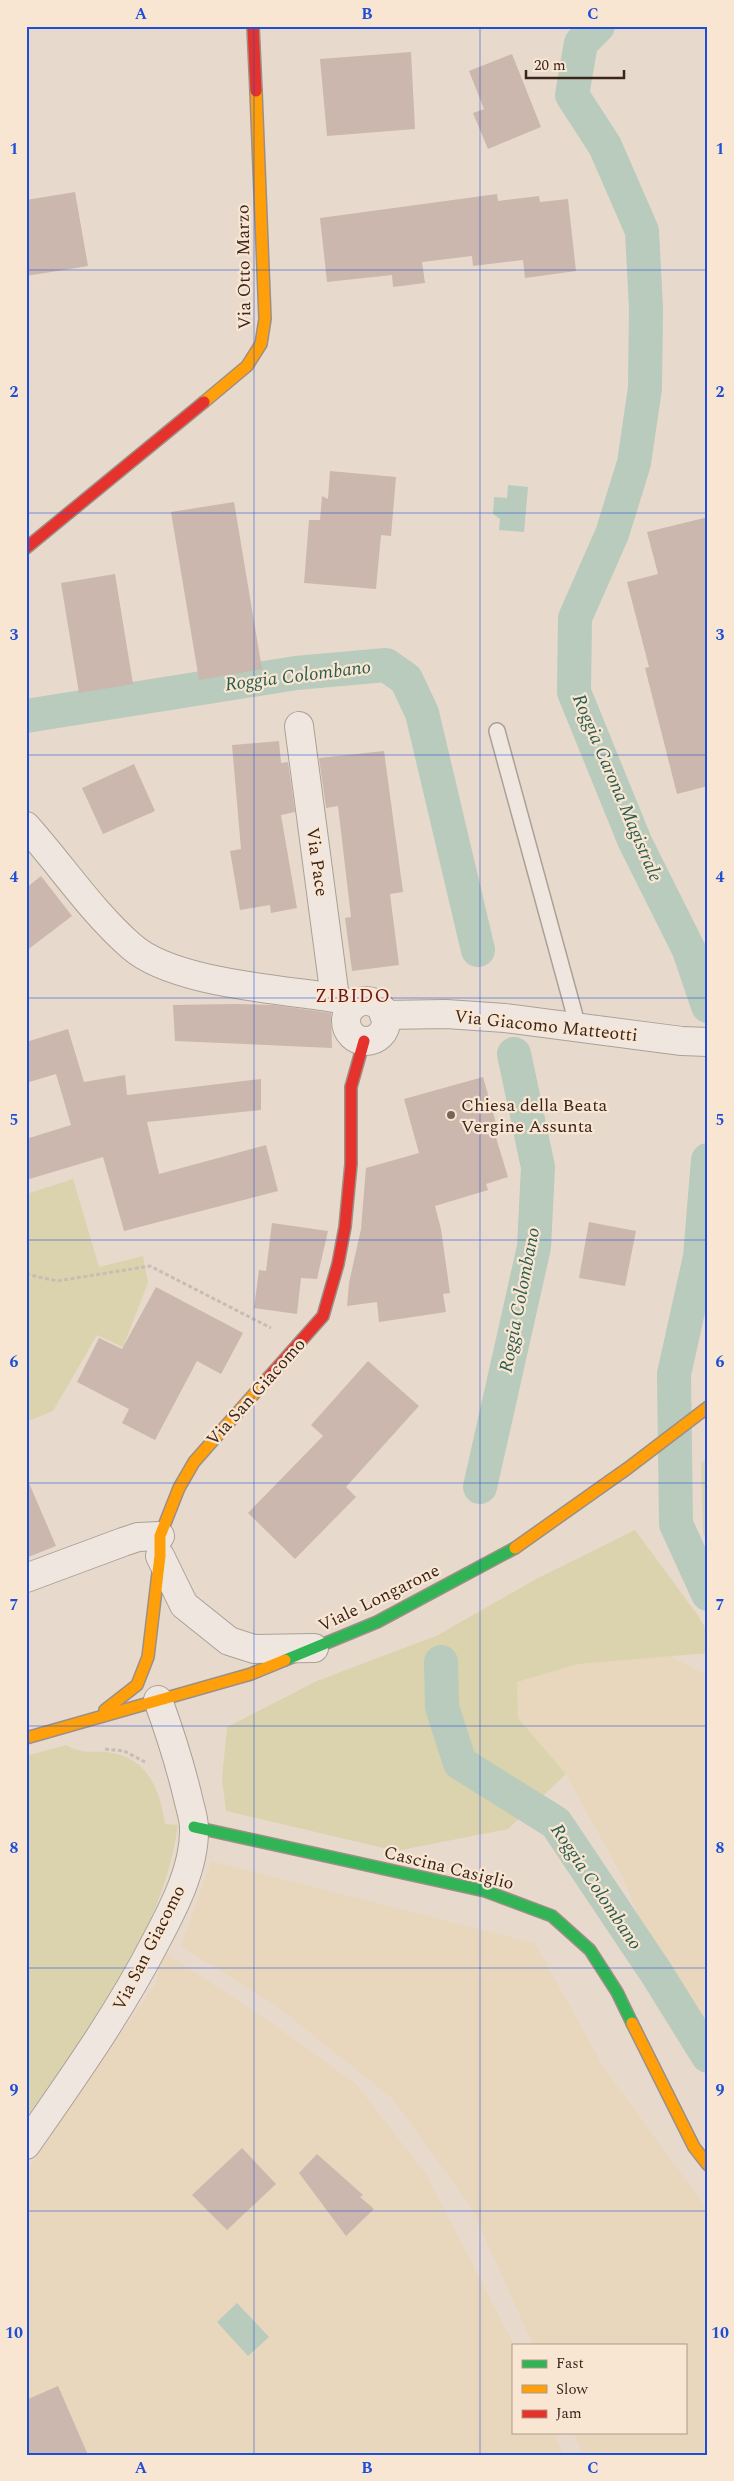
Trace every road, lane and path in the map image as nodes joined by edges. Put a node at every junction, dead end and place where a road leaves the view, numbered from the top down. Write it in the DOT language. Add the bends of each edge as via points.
graph roads {
  1 [pos="253,26"];
  2 [pos="26,548"];
  3 [pos="299,726"];
  4 [pos="497,731"];
  5 [pos="26,826"];
  6 [pos="344,1002"];
  7 [pos="384,1015"];
  8 [pos="578,1027"];
  9 [pos="364,1041"];
  10 [pos="695,1041"];
  11 [pos="26,1274"];
  12 [pos="301,1341"];
  13 [pos="706,1409"];
  14 [pos="160,1546"];
  15 [pos="26,1578"];
  16 [pos="316,1648"];
  17 [pos="158,1700"];
  18 [pos="95,1718"];
  19 [pos="71,1727"];
  20 [pos="26,1738"];
  21 [pos="152,1767"];
  22 [pos="194,1827"];
  23 [pos="26,2145"];
  24 [pos="708,2165"];
  1 -- 2 [label="street, Via Otto Marzo" via="265,319 262,344 247,366"];
  3 -- 6 [label="street, Via Pace"];
  4 -- 8 [label="lane"];
  5 -- 6 [label="street" via="131,947 152,961 178,972"];
  6 -- 7 [label="street" via="374,1003"];
  6 -- 9 [label="street" via="348,1030"];
  7 -- 8 [label="street, Via Giacomo Matteotti" via="446,1014"];
  7 -- 9 [label="street" via="386,1022 381,1034"];
  8 -- 10 [label="street, Via Giacomo Matteotti"];
  9 -- 12 [label="street, Via San Giacomo" via="352,1087 351,1164 340,1255 323,1316"];
  11 -- 12 [label="path" via="57,1281 150,1266"];
  12 -- 14 [label="street, Via San Giacomo" via="194,1462 180,1488"];
  13 -- 16 [label="street, Viale Longarone" via="507,1553 377,1622"];
  14 -- 15 [label="street" via="138,1537"];
  14 -- 16 [label="street" via="184,1605 229,1641 254,1649"];
  14 -- 18 [label="street, Via San Giacomo" via="148,1657 136,1685"];
  16 -- 17 [label="street, Viale Longarone" via="251,1674"];
  17 -- 18 [label="street, Viale Longarone"];
  17 -- 22 [label="street, Via San Giacomo" via="178,1756"];
  18 -- 19 [label="street, Viale Longarone"];
  19 -- 20 [label="street, Viale Longarone"];
  19 -- 21 [label="path" via="78,1744 124,1751 142,1758"];
  22 -- 23 [label="street, Via San Giacomo" via="182,1886 134,1985"];
  22 -- 24 [label="street, Cascina Casiglio" via="485,1891 552,1916 590,1950 617,1992 694,2147"];
}
